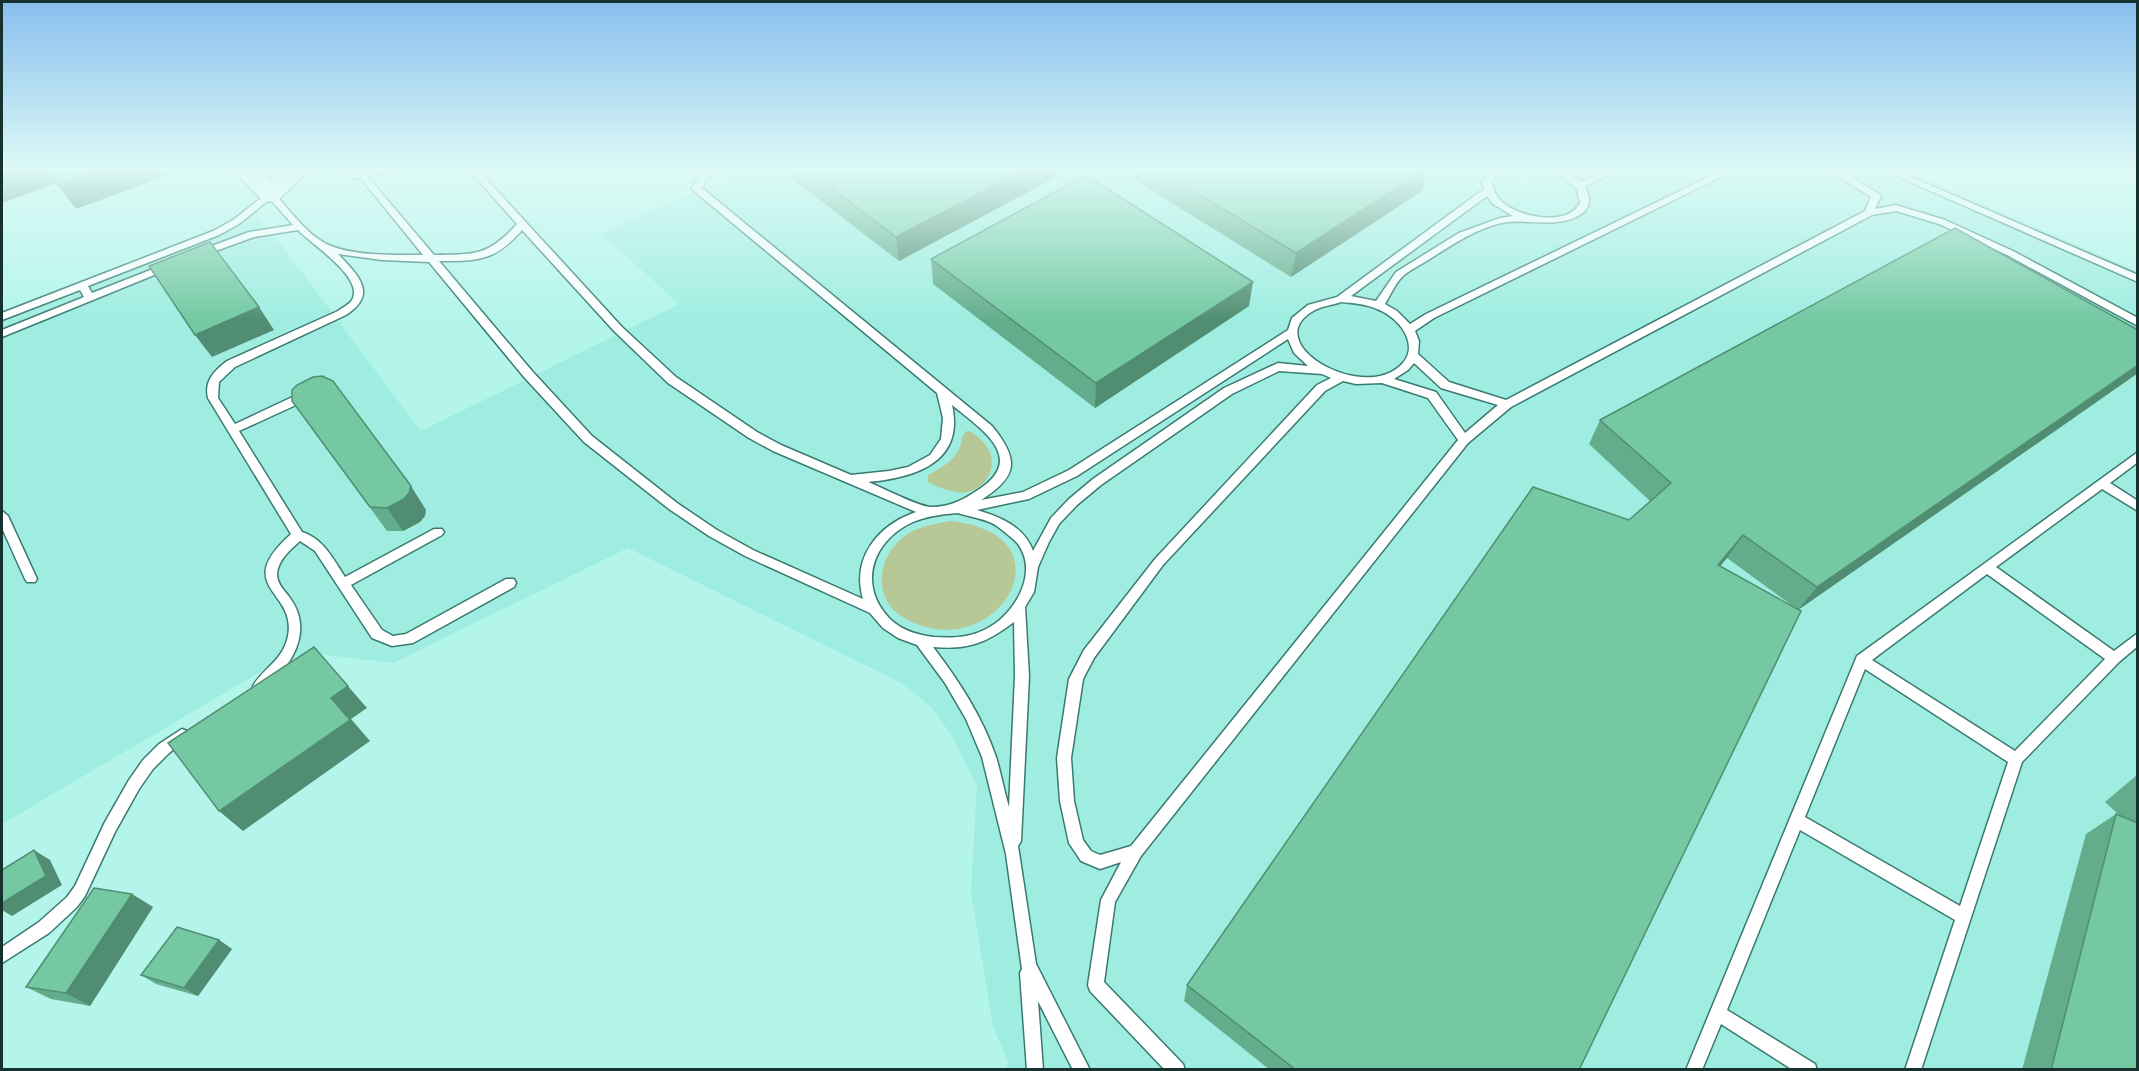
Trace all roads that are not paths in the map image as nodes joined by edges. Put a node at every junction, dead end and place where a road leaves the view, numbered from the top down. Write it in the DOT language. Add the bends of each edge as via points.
graph roads {
  1 [pos="237,221"];
  2 [pos="295,221"];
  3 [pos="399,221"];
  4 [pos="519,221"];
  5 [pos="736,221"];
  6 [pos="1447,221"];
  7 [pos="1500,221"];
  8 [pos="1626,221"];
  9 [pos="1854,221"];
  10 [pos="1939,221"];
  11 [pos="2004,221"];
  12 [pos="522,224"];
  13 [pos="301,227"];
  14 [pos="328,249"];
  15 [pos="430,258"];
  16 [pos="185,260"];
  17 [pos="174,264"];
  18 [pos="2138,279"];
  19 [pos="82,285"];
  20 [pos="90,298"];
  21 [pos="1341,299"];
  22 [pos="1379,305"];
  23 [pos="2,317"];
  24 [pos="2138,323"];
  25 [pos="1410,329"];
  26 [pos="1292,332"];
  27 [pos="2,334"];
  28 [pos="1413,356"];
  29 [pos="1320,370"];
  30 [pos="1340,378"];
  31 [pos="1383,379"];
  32 [pos="940,390"];
  33 [pos="314,392"];
  34 [pos="1507,404"];
  35 [pos="233,429"];
  36 [pos="1464,440"];
  37 [pos="2138,456"];
  38 [pos="849,479"];
  39 [pos="2101,483"];
  40 [pos="2138,507"];
  41 [pos="958,509"];
  42 [pos="928,512"];
  43 [pos="2,516"];
  44 [pos="438,532"];
  45 [pos="298,535"];
  46 [pos="1033,565"];
  47 [pos="1987,567"];
  48 [pos="31,579"];
  49 [pos="510,583"];
  50 [pos="343,584"];
  51 [pos="873,609"];
  52 [pos="1020,610"];
  53 [pos="2138,638"];
  54 [pos="921,641"];
  55 [pos="2114,658"];
  56 [pos="1862,660"];
  57 [pos="251,692"];
  58 [pos="191,729"];
  59 [pos="2016,759"];
  60 [pos="1796,820"];
  61 [pos="1136,852"];
  62 [pos="1013,854"];
  63 [pos="1963,916"];
  64 [pos="2,956"];
  65 [pos="1028,966"];
  66 [pos="1717,1013"];
  67 [pos="1035,1070"];
  68 [pos="1083,1070"];
  69 [pos="1177,1070"];
  70 [pos="1694,1070"];
  71 [pos="1809,1070"];
  72 [pos="1913,1070"];
  1 -- 19 [label="lane" via="216,233"];
  2 -- 13 [label="lane"];
  3 -- 15 [label="lane"];
  4 -- 12 [label="lane"];
  5 -- 32 [label="lane"];
  6 -- 21 [label="lane"];
  7 -- 22 [label="lane" via="1462,235 1399,274"];
  8 -- 25 [label="lane"];
  9 -- 34 [label="lane"];
  10 -- 24 [label="lane" via="2010,253"];
  11 -- 18 [label="lane"];
  12 -- 15 [label="lane" via="505,243 489,253 469,258"];
  12 -- 38 [label="lane" via="618,329 672,380 753,435"];
  13 -- 14 [label="lane"];
  13 -- 16 [label="lane" via="252,234"];
  14 -- 15 [label="lane"];
  14 -- 35 [label="lane" via="359,286 359,300 348,310 242,358 219,373 211,393"];
  15 -- 51 [label="lane" via="588,439 713,533"];
  17 -- 20 [label="lane"];
  19 -- 20 [label="lane"];
  19 -- 23 [label="lane"];
  20 -- 27 [label="lane"];
  21 -- 22 [label="lane"];
  21 -- 26 [label="lane" via="1306,309 1296,319"];
  22 -- 25 [label="lane"];
  25 -- 28 [label="lane" via="1415,343"];
  26 -- 29 [label="lane" via="1299,353"];
  26 -- 41 [label="lane" via="1065,478 1025,496"];
  28 -- 31 [label="lane" via="1397,374"];
  28 -- 34 [label="lane" via="1445,385"];
  29 -- 30 [label="lane"];
  29 -- 46 [label="lane" via="1278,367 1228,391 1073,502 1055,521"];
  30 -- 31 [label="lane"];
  30 -- 61 [label="lane" via="1321,388 1159,562 1089,654 1076,679 1064,758 1067,801 1076,843 1086,856 1100,862"];
  31 -- 36 [label="lane" via="1432,395"];
  32 -- 38 [label="lane" via="950,416 949,431 932,459 913,470"];
  32 -- 41 [label="lane" via="988,429 1002,445 1008,462 994,486"];
  33 -- 35 [label="lane"];
  34 -- 36 [label="lane"];
  35 -- 45 [label="lane"];
  36 -- 61 [label="lane"];
  37 -- 39 [label="lane"];
  38 -- 42 [label="lane"];
  39 -- 40 [label="lane"];
  39 -- 47 [label="lane"];
  41 -- 42 [label="lane"];
  41 -- 46 [label="lane" via="990,516 1016,532 1028,548"];
  42 -- 51 [label="lane" via="896,527 873,550 865,590"];
  43 -- 48 [label="lane"];
  44 -- 50 [label="lane"];
  45 -- 50 [label="lane" via="316,544"];
  45 -- 57 [label="lane" via="280,553 272,569 273,586 293,614 295,627 290,648 279,667"];
  46 -- 52 [label="lane" via="1031,588"];
  47 -- 55 [label="lane"];
  47 -- 56 [label="lane"];
  49 -- 50 [label="lane" via="408,639 392,641 377,634"];
  51 -- 54 [label="lane" via="901,634"];
  52 -- 54 [label="lane" via="1001,627 976,639 949,644"];
  52 -- 62 [label="lane" via="1022,676"];
  53 -- 55 [label="lane"];
  54 -- 62 [label="lane" via="972,716 989,757"];
  55 -- 59 [label="lane"];
  56 -- 59 [label="lane"];
  56 -- 60 [label="lane"];
  58 -- 64 [label="lane" via="153,757 135,781 71,904 49,926"];
  59 -- 63 [label="lane"];
  60 -- 63 [label="lane"];
  60 -- 66 [label="lane"];
  61 -- 69 [label="lane" via="1108,900 1096,985"];
  62 -- 65 [label="lane"];
  63 -- 72 [label="lane"];
  65 -- 67 [label="lane"];
  65 -- 68 [label="lane"];
  66 -- 70 [label="lane"];
  66 -- 71 [label="lane"];
}
